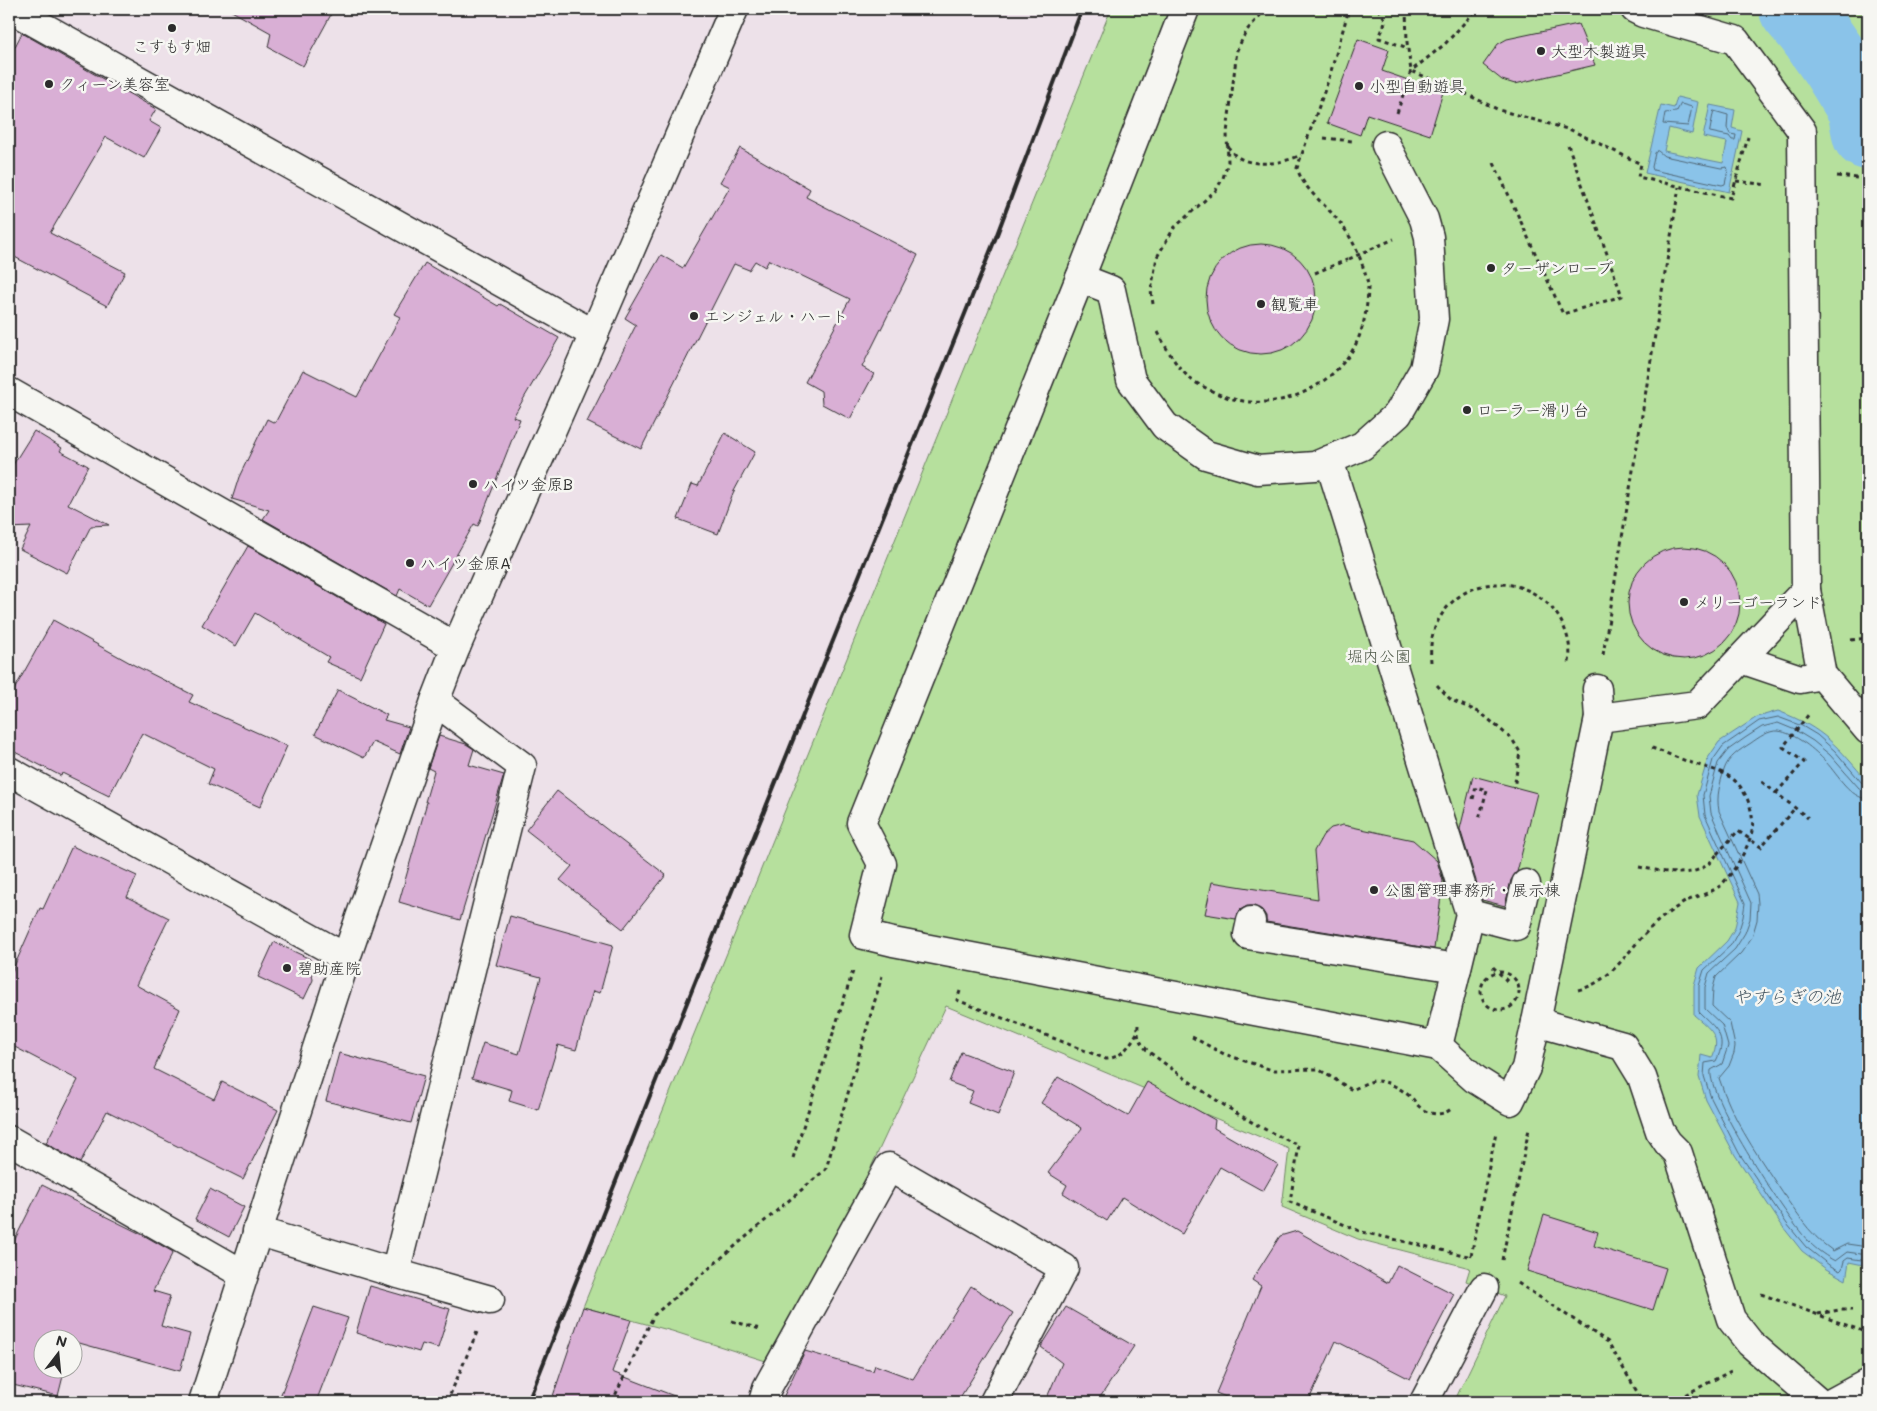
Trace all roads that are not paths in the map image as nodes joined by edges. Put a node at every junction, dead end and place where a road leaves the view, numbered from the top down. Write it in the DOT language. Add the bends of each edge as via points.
graph roads {
  1 [pos="11,9"];
  2 [pos="734,9"];
  3 [pos="1185,9"];
  4 [pos="1635,9"];
  5 [pos="1386,145"];
  6 [pos="1080,278"];
  7 [pos="594,334"];
  8 [pos="9,392"];
  9 [pos="1329,460"];
  10 [pos="1806,590"];
  11 [pos="456,647"];
  12 [pos="1741,658"];
  13 [pos="1822,675"];
  14 [pos="1597,689"];
  15 [pos="435,701"];
  16 [pos="1599,718"];
  17 [pos="1868,730"];
  18 [pos="9,771"];
  19 [pos="1526,884"];
  20 [pos="1470,914"];
  21 [pos="1251,921"];
  22 [pos="346,958"];
  23 [pos="1456,968"];
  24 [pos="1536,1022"];
  25 [pos="1438,1046"];
  26 [pos="9,1140"];
  27 [pos="257,1231"];
  28 [pos="395,1273"];
  29 [pos="243,1274"];
  30 [pos="1484,1288"];
  31 [pos="490,1300"];
  32 [pos="1868,1383"];
  33 [pos="203,1402"];
  34 [pos="763,1402"];
  35 [pos="994,1402"];
  36 [pos="1424,1402"];
  37 [pos="1818,1402"];
  38 [pos="1833,1402"];
  1 -- 7 [label="street"];
  2 -- 7 [label="street"];
  3 -- 6 [label="street"];
  4 -- 10 [label="street" via="1735,40 1802,131"];
  5 -- 9 [label="street" via="1424,220 1429,237 1434,319 1424,369 1398,414 1362,446"];
  6 -- 9 [label="street" via="1111,290 1131,380 1165,426 1206,455 1258,470 1315,466"];
  6 -- 25 [label="street" via="861,823 882,864 864,934"];
  7 -- 11 [label="street"];
  8 -- 11 [label="street"];
  9 -- 20 [label="street"];
  10 -- 12 [label="street"];
  10 -- 13 [label="street"];
  11 -- 15 [label="street"];
  12 -- 13 [label="street" via="1800,679"];
  12 -- 16 [label="street" via="1698,705"];
  13 -- 17 [label="street"];
  14 -- 16 [label="street"];
  15 -- 22 [label="street"];
  15 -- 28 [label="street" via="522,766"];
  16 -- 24 [label="street"];
  18 -- 22 [label="street"];
  19 -- 20 [label="street" via="1516,926"];
  20 -- 23 [label="street"];
  21 -- 23 [label="street" via="1248,934"];
  22 -- 27 [label="street"];
  23 -- 25 [label="street"];
  24 -- 25 [label="street" via="1526,1068 1510,1101 1475,1079"];
  24 -- 37 [label="street" via="1623,1046 1642,1077 1660,1131 1678,1153 1731,1318 1750,1343"];
  26 -- 29 [label="street"];
  27 -- 28 [label="street"];
  27 -- 29 [label="street"];
  28 -- 31 [label="street"];
  29 -- 33 [label="street"];
  30 -- 36 [label="street"];
  32 -- 38 [label="street"];
  34 -- 35 [label="street" via="767,1388 889,1167 1064,1268"];
}
